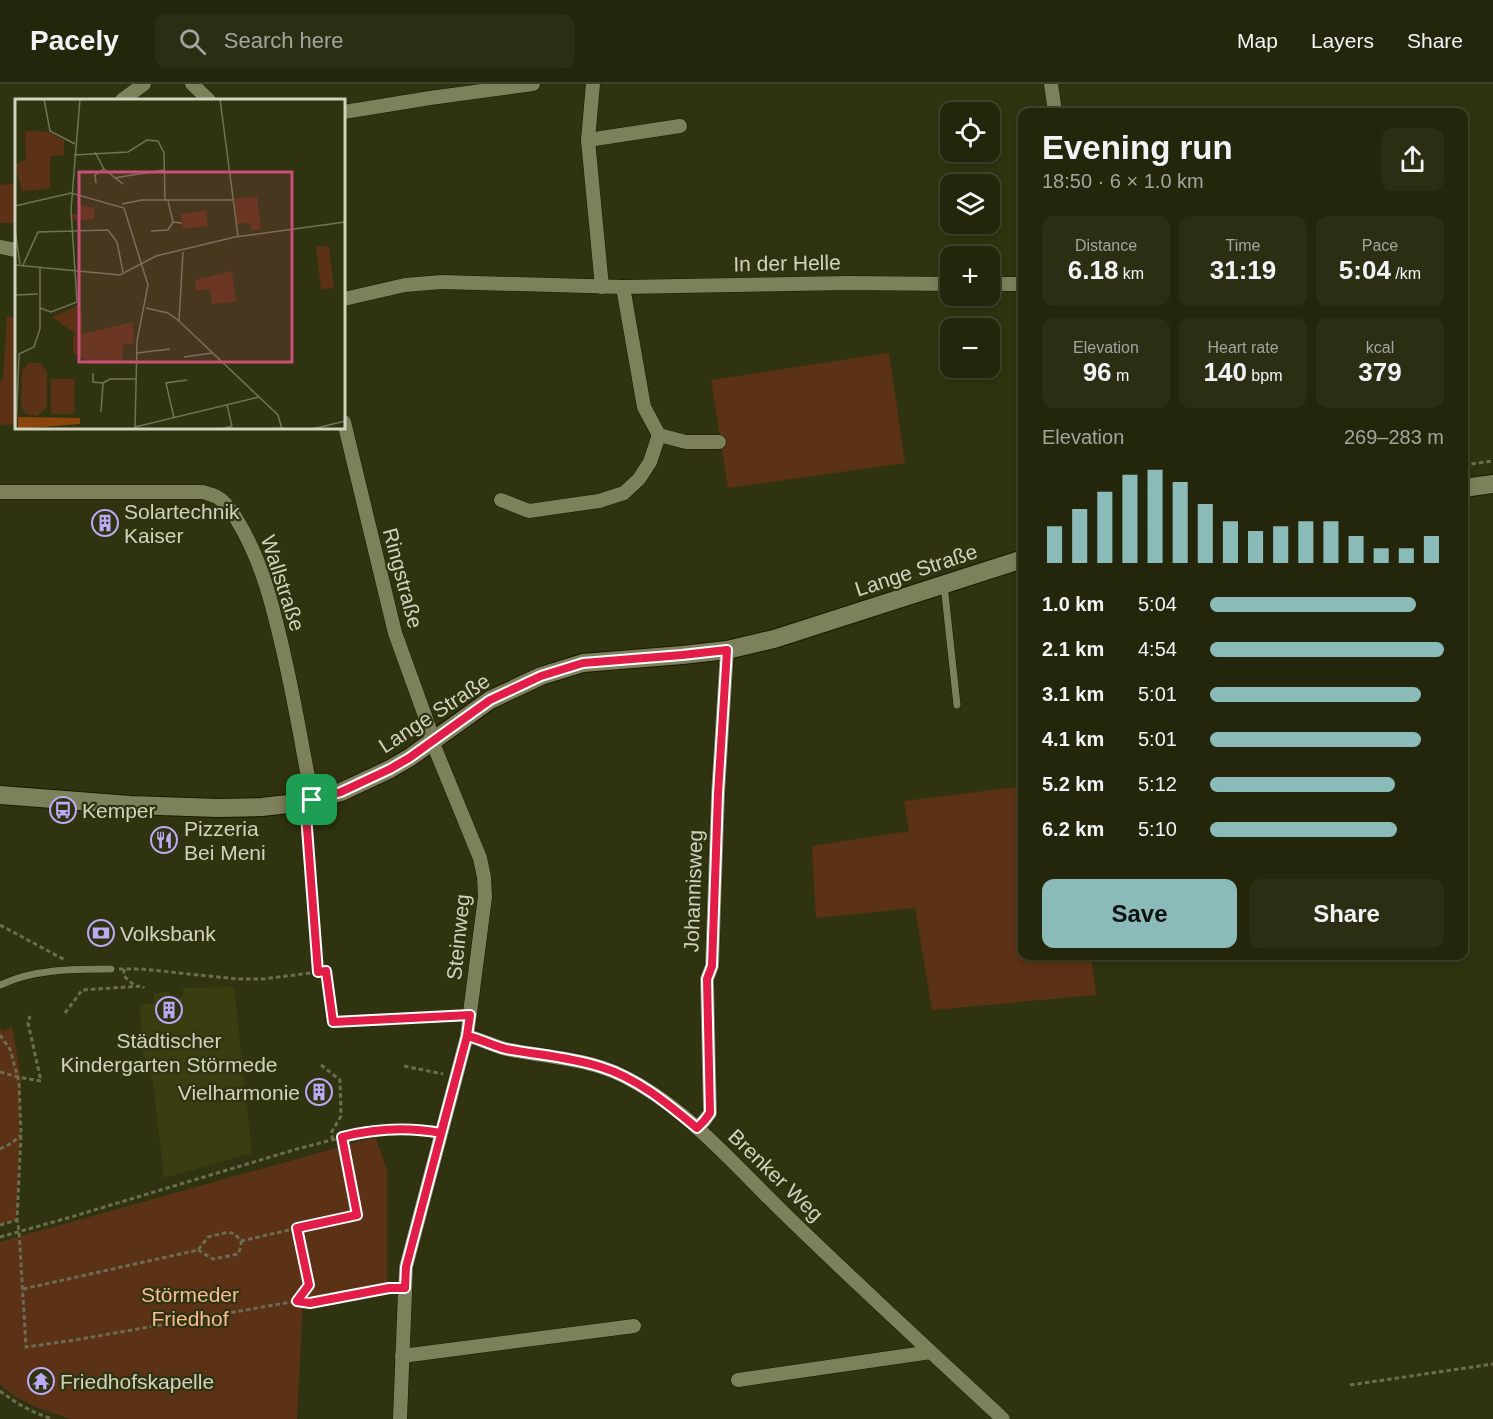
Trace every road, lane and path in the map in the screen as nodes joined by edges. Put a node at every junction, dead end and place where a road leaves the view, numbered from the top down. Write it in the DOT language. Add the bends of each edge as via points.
graph roads {
  1 [pos="144,84"];
  2 [pos="192,84"];
  3 [pos="533,84"];
  4 [pos="593,84"];
  5 [pos="1052,84"];
  6 [pos="123,99"];
  7 [pos="208,99"];
  8 [pos="1055,108"];
  9 [pos="345,112"];
  10 [pos="680,126"];
  11 [pos="588,140"];
  12 [pos="0,247"];
  13 [pos="15,250"];
  14 [pos="940,284"];
  15 [pos="1000,284"];
  16 [pos="1018,284"];
  17 [pos="602,287"];
  18 [pos="623,287"];
  19 [pos="345,299"];
  20 [pos="345,426"];
  21 [pos="659,435"];
  22 [pos="718,442"];
  23 [pos="1493,461"];
  24 [pos="1468,464"];
  25 [pos="1493,484"];
  26 [pos="1468,487"];
  27 [pos="0,492"];
  28 [pos="501,500"];
  29 [pos="1018,561"];
  30 [pos="944,585"];
  31 [pos="727,650"];
  32 [pos="957,705"];
  33 [pos="432,741"];
  34 [pos="0,795"];
  35 [pos="308,801"];
  36 [pos="0,925"];
  37 [pos="82,969"];
  38 [pos="111,969"];
  39 [pos="124,969"];
  40 [pos="318,972"];
  41 [pos="0,985"];
  42 [pos="135,986"];
  43 [pos="144,988"];
  44 [pos="65,1013"];
  45 [pos="470,1015"];
  46 [pos="30,1016"];
  47 [pos="333,1022"];
  48 [pos="0,1035"];
  49 [pos="467,1036"];
  50 [pos="321,1065"];
  51 [pos="404,1066"];
  52 [pos="0,1072"];
  53 [pos="18,1077"];
  54 [pos="456,1077"];
  55 [pos="697,1128"];
  56 [pos="441,1133"];
  57 [pos="21,1135"];
  58 [pos="342,1137"];
  59 [pos="333,1140"];
  60 [pos="0,1149"];
  61 [pos="363,1213"];
  62 [pos="357,1215"];
  63 [pos="17,1220"];
  64 [pos="0,1225"];
  65 [pos="297,1228"];
  66 [pos="19,1231"];
  67 [pos="0,1236"];
  68 [pos="241,1240"];
  69 [pos="198,1250"];
  70 [pos="405,1288"];
  71 [pos="23,1289"];
  72 [pos="297,1301"];
  73 [pos="634,1326"];
  74 [pos="931,1352"];
  75 [pos="402,1356"];
  76 [pos="1493,1364"];
  77 [pos="738,1380"];
  78 [pos="1350,1384"];
  79 [pos="0,1391"];
  80 [pos="53,1419"];
  81 [pos="400,1419"];
  82 [pos="1003,1419"];
  1 -- 6 [label="street"];
  2 -- 7 [label="street"];
  3 -- 9 [label="street"];
  4 -- 11 [label="street"];
  5 -- 8 [label="street"];
  10 -- 11 [label="street"];
  11 -- 17 [label="street"];
  12 -- 13 [label="street"];
  14 -- 18 [label="street, In der Helle"];
  15 -- 16 [label="street"];
  17 -- 18 [label="street, In der Helle"];
  17 -- 19 [label="street, In der Helle" via="442,282 405,285"];
  18 -- 21 [label="street" via="644,407"];
  20 -- 33 [label="street, Ringstraße" via="395,633"];
  21 -- 22 [label="street" via="686,442"];
  21 -- 28 [label="street" via="650,462 624,493 598,501 529,511"];
  23 -- 24 [label="path"];
  25 -- 26 [label="main road"];
  27 -- 35 [label="street, Wallstraße" via="203,492 220,498 254,553 277,622"];
  29 -- 30 [label="main road, Lange Straße"];
  30 -- 31 [label="main road, Lange Straße"];
  30 -- 32 [label="lane"];
  31 -- 33 [label="main road, Lange Straße" via="583,663 541,676 490,700"];
  31 -- 55 [label="street, Johannisweg" via="712,966 707,979 710,1113"];
  33 -- 35 [label="main road, Lange Straße" via="373,777"];
  33 -- 45 [label="street, Steinweg" via="480,858 484,877"];
  34 -- 35 [label="main road, Lange Straße" via="218,808"];
  35 -- 40 [label="path"];
  36 -- 37 [label="path"];
  37 -- 38 [label="lane"];
  37 -- 41 [label="lane" via="36,973"];
  38 -- 39 [label="path"];
  39 -- 40 [label="path" via="263,980"];
  39 -- 42 [label="path" via="124,976"];
  40 -- 47 [label="path" via="326,971"];
  42 -- 43 [label="path"];
  42 -- 44 [label="path" via="82,990"];
  45 -- 47 [label="lane"];
  45 -- 49 [label="street, Steinweg"];
  46 -- 53 [label="path" via="28,1023 41,1081"];
  48 -- 53 [label="path" via="10,1049"];
  49 -- 54 [label="street, Steinweg"];
  49 -- 55 [label="street, Brenker Weg" via="620,1074"];
  50 -- 59 [label="path" via="340,1080 340,1116 331,1133"];
  51 -- 54 [label="path"];
  52 -- 53 [label="path"];
  53 -- 57 [label="path"];
  54 -- 56 [label="street, Steinweg"];
  55 -- 74 [label="street, Brenker Weg"];
  56 -- 58 [label="path" via="378,1131"];
  56 -- 70 [label="street, Steinweg" via="406,1267"];
  57 -- 60 [label="path"];
  57 -- 63 [label="path"];
  58 -- 59 [label="path"];
  58 -- 62 [label="path"];
  59 -- 66 [label="path"];
  61 -- 62 [label="path"];
  62 -- 65 [label="path"];
  63 -- 64 [label="path"];
  63 -- 66 [label="path"];
  65 -- 68 [label="path"];
  65 -- 72 [label="path" via="309,1285"];
  66 -- 67 [label="path"];
  66 -- 71 [label="path"];
  68 -- 69 [label="path" via="228,1232 208,1237"];
  68 -- 69 [label="path" via="238,1254 213,1259"];
  69 -- 71 [label="path"];
  70 -- 72 [label="path" via="310,1303"];
  70 -- 75 [label="street, Steinweg"];
  71 -- 72 [label="path" via="26,1347"];
  73 -- 75 [label="street"];
  74 -- 77 [label="street"];
  74 -- 82 [label="street, Brenker Weg"];
  75 -- 81 [label="street, Steinweg"];
  76 -- 78 [label="path"];
  79 -- 80 [label="path" via="32,1412"];
}
